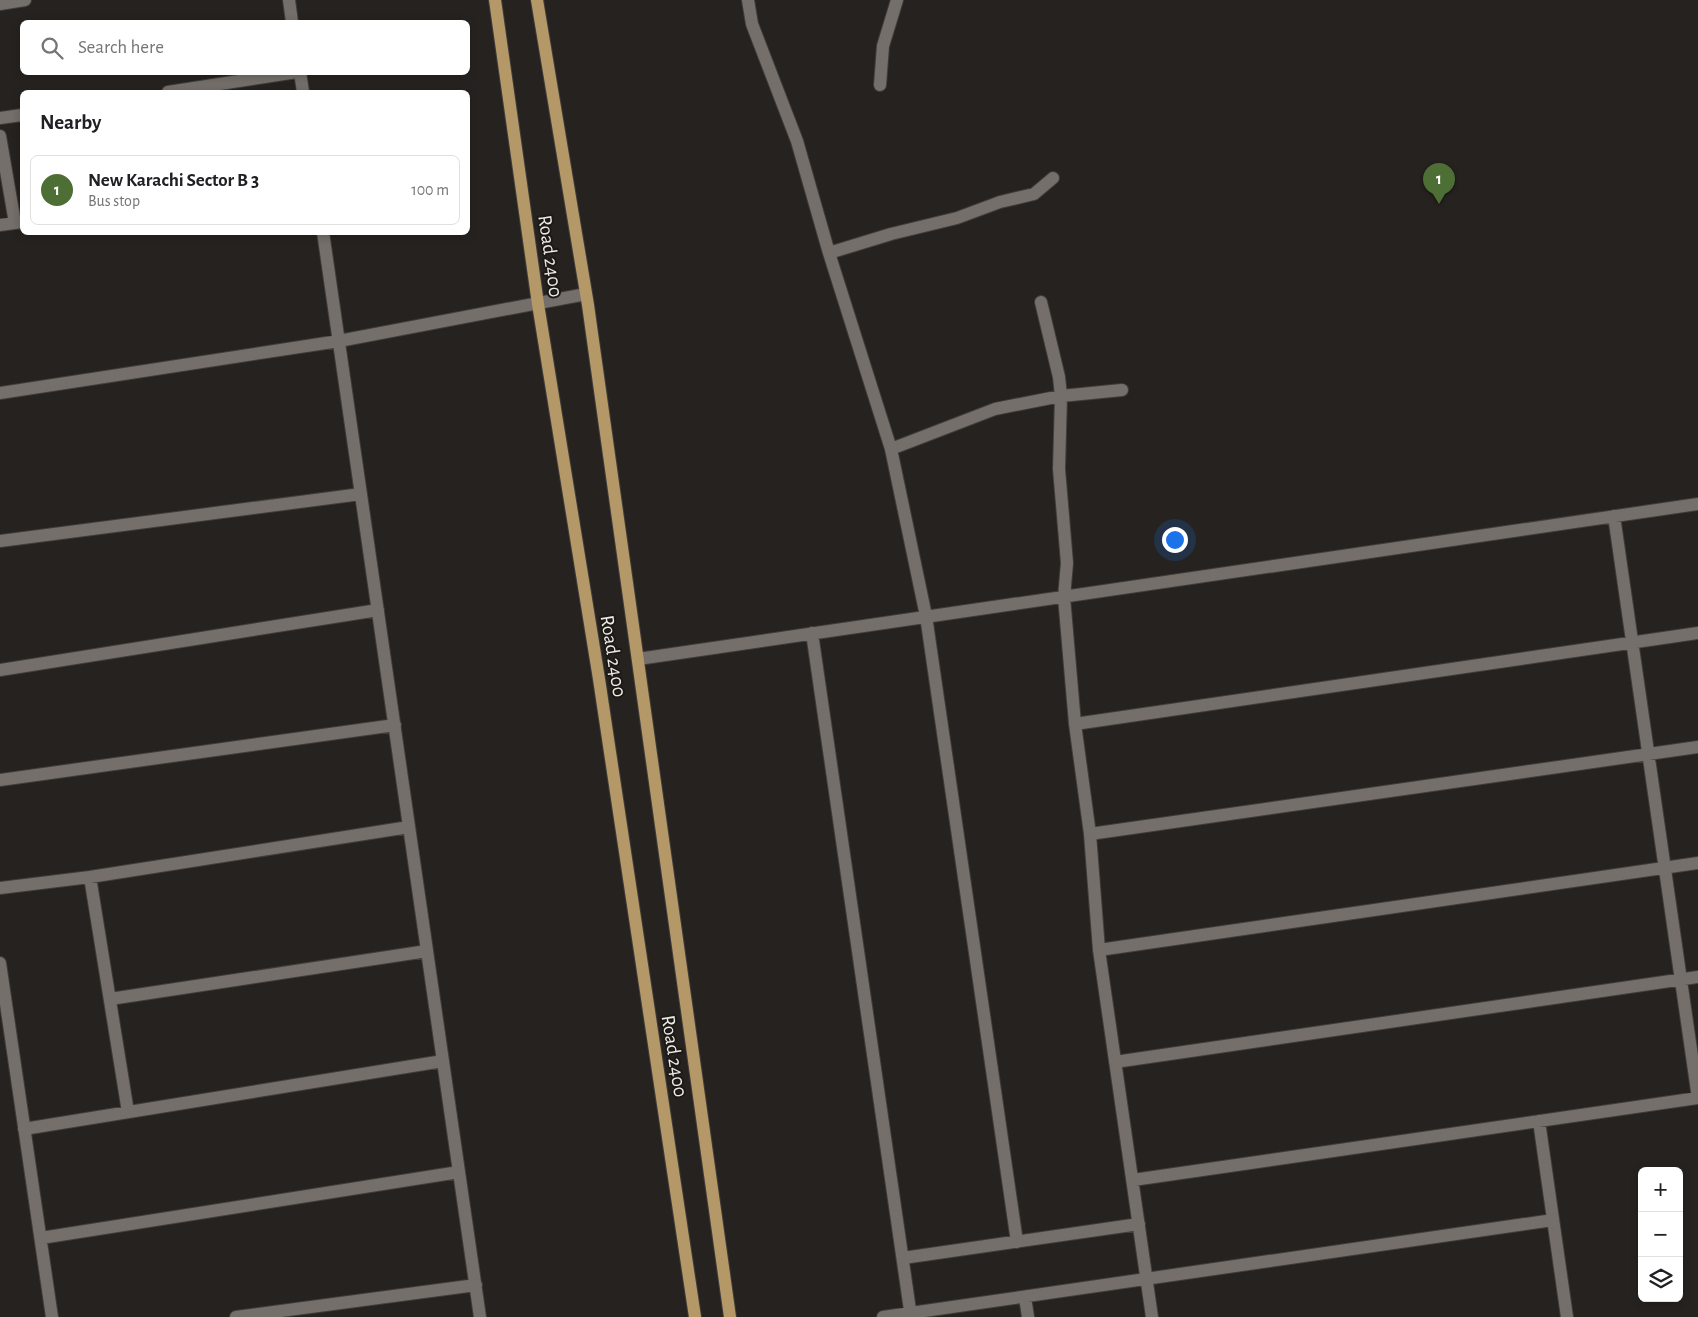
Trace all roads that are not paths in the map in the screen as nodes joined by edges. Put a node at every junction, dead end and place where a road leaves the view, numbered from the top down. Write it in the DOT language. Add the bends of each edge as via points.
graph roads {
  1 [pos="25,0"];
  2 [pos="289,0"];
  3 [pos="495,0"];
  4 [pos="537,0"];
  5 [pos="748,0"];
  6 [pos="897,0"];
  7 [pos="0,4"];
  8 [pos="292,20"];
  9 [pos="278,75"];
  10 [pos="299,75"];
  11 [pos="880,85"];
  12 [pos="181,90"];
  13 [pos="302,90"];
  14 [pos="20,115"];
  15 [pos="0,118"];
  16 [pos="0,136"];
  17 [pos="1053,178"];
  18 [pos="19,222"];
  19 [pos="0,225"];
  20 [pos="323,235"];
  21 [pos="829,254"];
  22 [pos="586,294"];
  23 [pos="1041,302"];
  24 [pos="538,304"];
  25 [pos="339,341"];
  26 [pos="1122,390"];
  27 [pos="0,393"];
  28 [pos="1061,396"];
  29 [pos="891,449"];
  30 [pos="361,494"];
  31 [pos="1698,504"];
  32 [pos="1614,516"];
  33 [pos="0,541"];
  34 [pos="1064,597"];
  35 [pos="378,610"];
  36 [pos="926,616"];
  37 [pos="812,633"];
  38 [pos="1698,633"];
  39 [pos="1632,643"];
  40 [pos="638,659"];
  41 [pos="0,670"];
  42 [pos="1075,724"];
  43 [pos="395,725"];
  44 [pos="1698,747"];
  45 [pos="1648,754"];
  46 [pos="0,780"];
  47 [pos="410,827"];
  48 [pos="1090,834"];
  49 [pos="1698,863"];
  50 [pos="1665,868"];
  51 [pos="90,877"];
  52 [pos="0,888"];
  53 [pos="1099,950"];
  54 [pos="427,951"];
  55 [pos="0,963"];
  56 [pos="1698,977"];
  57 [pos="1681,979"];
  58 [pos="110,999"];
  59 [pos="4,1013"];
  60 [pos="443,1061"];
  61 [pos="1116,1062"];
  62 [pos="1698,1098"];
  63 [pos="128,1112"];
  64 [pos="1539,1121"];
  65 [pos="24,1129"];
  66 [pos="459,1172"];
  67 [pos="1133,1180"];
  68 [pos="1553,1220"];
  69 [pos="1139,1224"];
  70 [pos="41,1238"];
  71 [pos="1017,1242"];
  72 [pos="903,1258"];
  73 [pos="1147,1279"];
  74 [pos="476,1284"];
  75 [pos="1026,1297"];
  76 [pos="911,1315"];
  77 [pos="52,1317"];
  78 [pos="236,1317"];
  79 [pos="480,1317"];
  80 [pos="695,1317"];
  81 [pos="730,1317"];
  82 [pos="884,1317"];
  83 [pos="1028,1317"];
  84 [pos="1152,1317"];
  85 [pos="1568,1317"];
  1 -- 7 [label="street"];
  2 -- 8 [label="street"];
  3 -- 24 [label="main road, Road 2400"];
  4 -- 22 [label="main road, Road 2400"];
  5 -- 21 [label="street" via="752,24 797,141"];
  6 -- 11 [label="street" via="883,46"];
  9 -- 12 [label="street"];
  10 -- 13 [label="street"];
  14 -- 15 [label="street"];
  16 -- 18 [label="street"];
  17 -- 21 [label="street" via="1034,194"];
  18 -- 19 [label="street"];
  20 -- 25 [label="street"];
  21 -- 29 [label="street"];
  22 -- 24 [label="street"];
  22 -- 40 [label="main road, Road 2400"];
  23 -- 28 [label="street"];
  24 -- 25 [label="street"];
  24 -- 80 [label="main road, Road 2400" via="599,679"];
  25 -- 27 [label="street"];
  25 -- 30 [label="street"];
  26 -- 28 [label="street"];
  28 -- 29 [label="street" via="995,409"];
  28 -- 34 [label="street" via="1059,469 1067,563"];
  29 -- 36 [label="street"];
  30 -- 33 [label="street"];
  30 -- 35 [label="street"];
  31 -- 32 [label="street"];
  32 -- 34 [label="street"];
  32 -- 39 [label="street"];
  34 -- 36 [label="street"];
  34 -- 42 [label="street"];
  35 -- 41 [label="street"];
  35 -- 43 [label="street"];
  36 -- 37 [label="street"];
  36 -- 71 [label="street"];
  37 -- 40 [label="street"];
  37 -- 72 [label="street"];
  38 -- 39 [label="street"];
  39 -- 42 [label="street"];
  39 -- 45 [label="street"];
  40 -- 81 [label="main road, Road 2400"];
  42 -- 48 [label="street"];
  43 -- 46 [label="street"];
  43 -- 47 [label="street"];
  44 -- 45 [label="street"];
  45 -- 48 [label="street"];
  45 -- 50 [label="street"];
  47 -- 51 [label="street"];
  47 -- 54 [label="street"];
  48 -- 53 [label="street"];
  49 -- 50 [label="street"];
  50 -- 53 [label="street"];
  50 -- 57 [label="street"];
  51 -- 52 [label="street"];
  51 -- 58 [label="street"];
  53 -- 61 [label="street"];
  54 -- 58 [label="street"];
  54 -- 60 [label="street"];
  55 -- 59 [label="street"];
  56 -- 57 [label="street"];
  57 -- 61 [label="street"];
  57 -- 62 [label="street"];
  58 -- 63 [label="street"];
  59 -- 65 [label="street"];
  60 -- 63 [label="street"];
  60 -- 66 [label="street"];
  61 -- 67 [label="street"];
  62 -- 64 [label="street"];
  63 -- 65 [label="street"];
  64 -- 67 [label="street"];
  64 -- 68 [label="street"];
  65 -- 70 [label="street"];
  66 -- 70 [label="street"];
  66 -- 74 [label="street"];
  67 -- 69 [label="street"];
  68 -- 73 [label="street"];
  68 -- 85 [label="street"];
  69 -- 71 [label="street"];
  69 -- 73 [label="street"];
  70 -- 77 [label="street"];
  71 -- 72 [label="street"];
  72 -- 76 [label="street"];
  73 -- 75 [label="street"];
  73 -- 84 [label="street"];
  74 -- 78 [label="street"];
  74 -- 79 [label="street"];
  75 -- 76 [label="street"];
  75 -- 83 [label="street"];
  76 -- 82 [label="street"];
}
